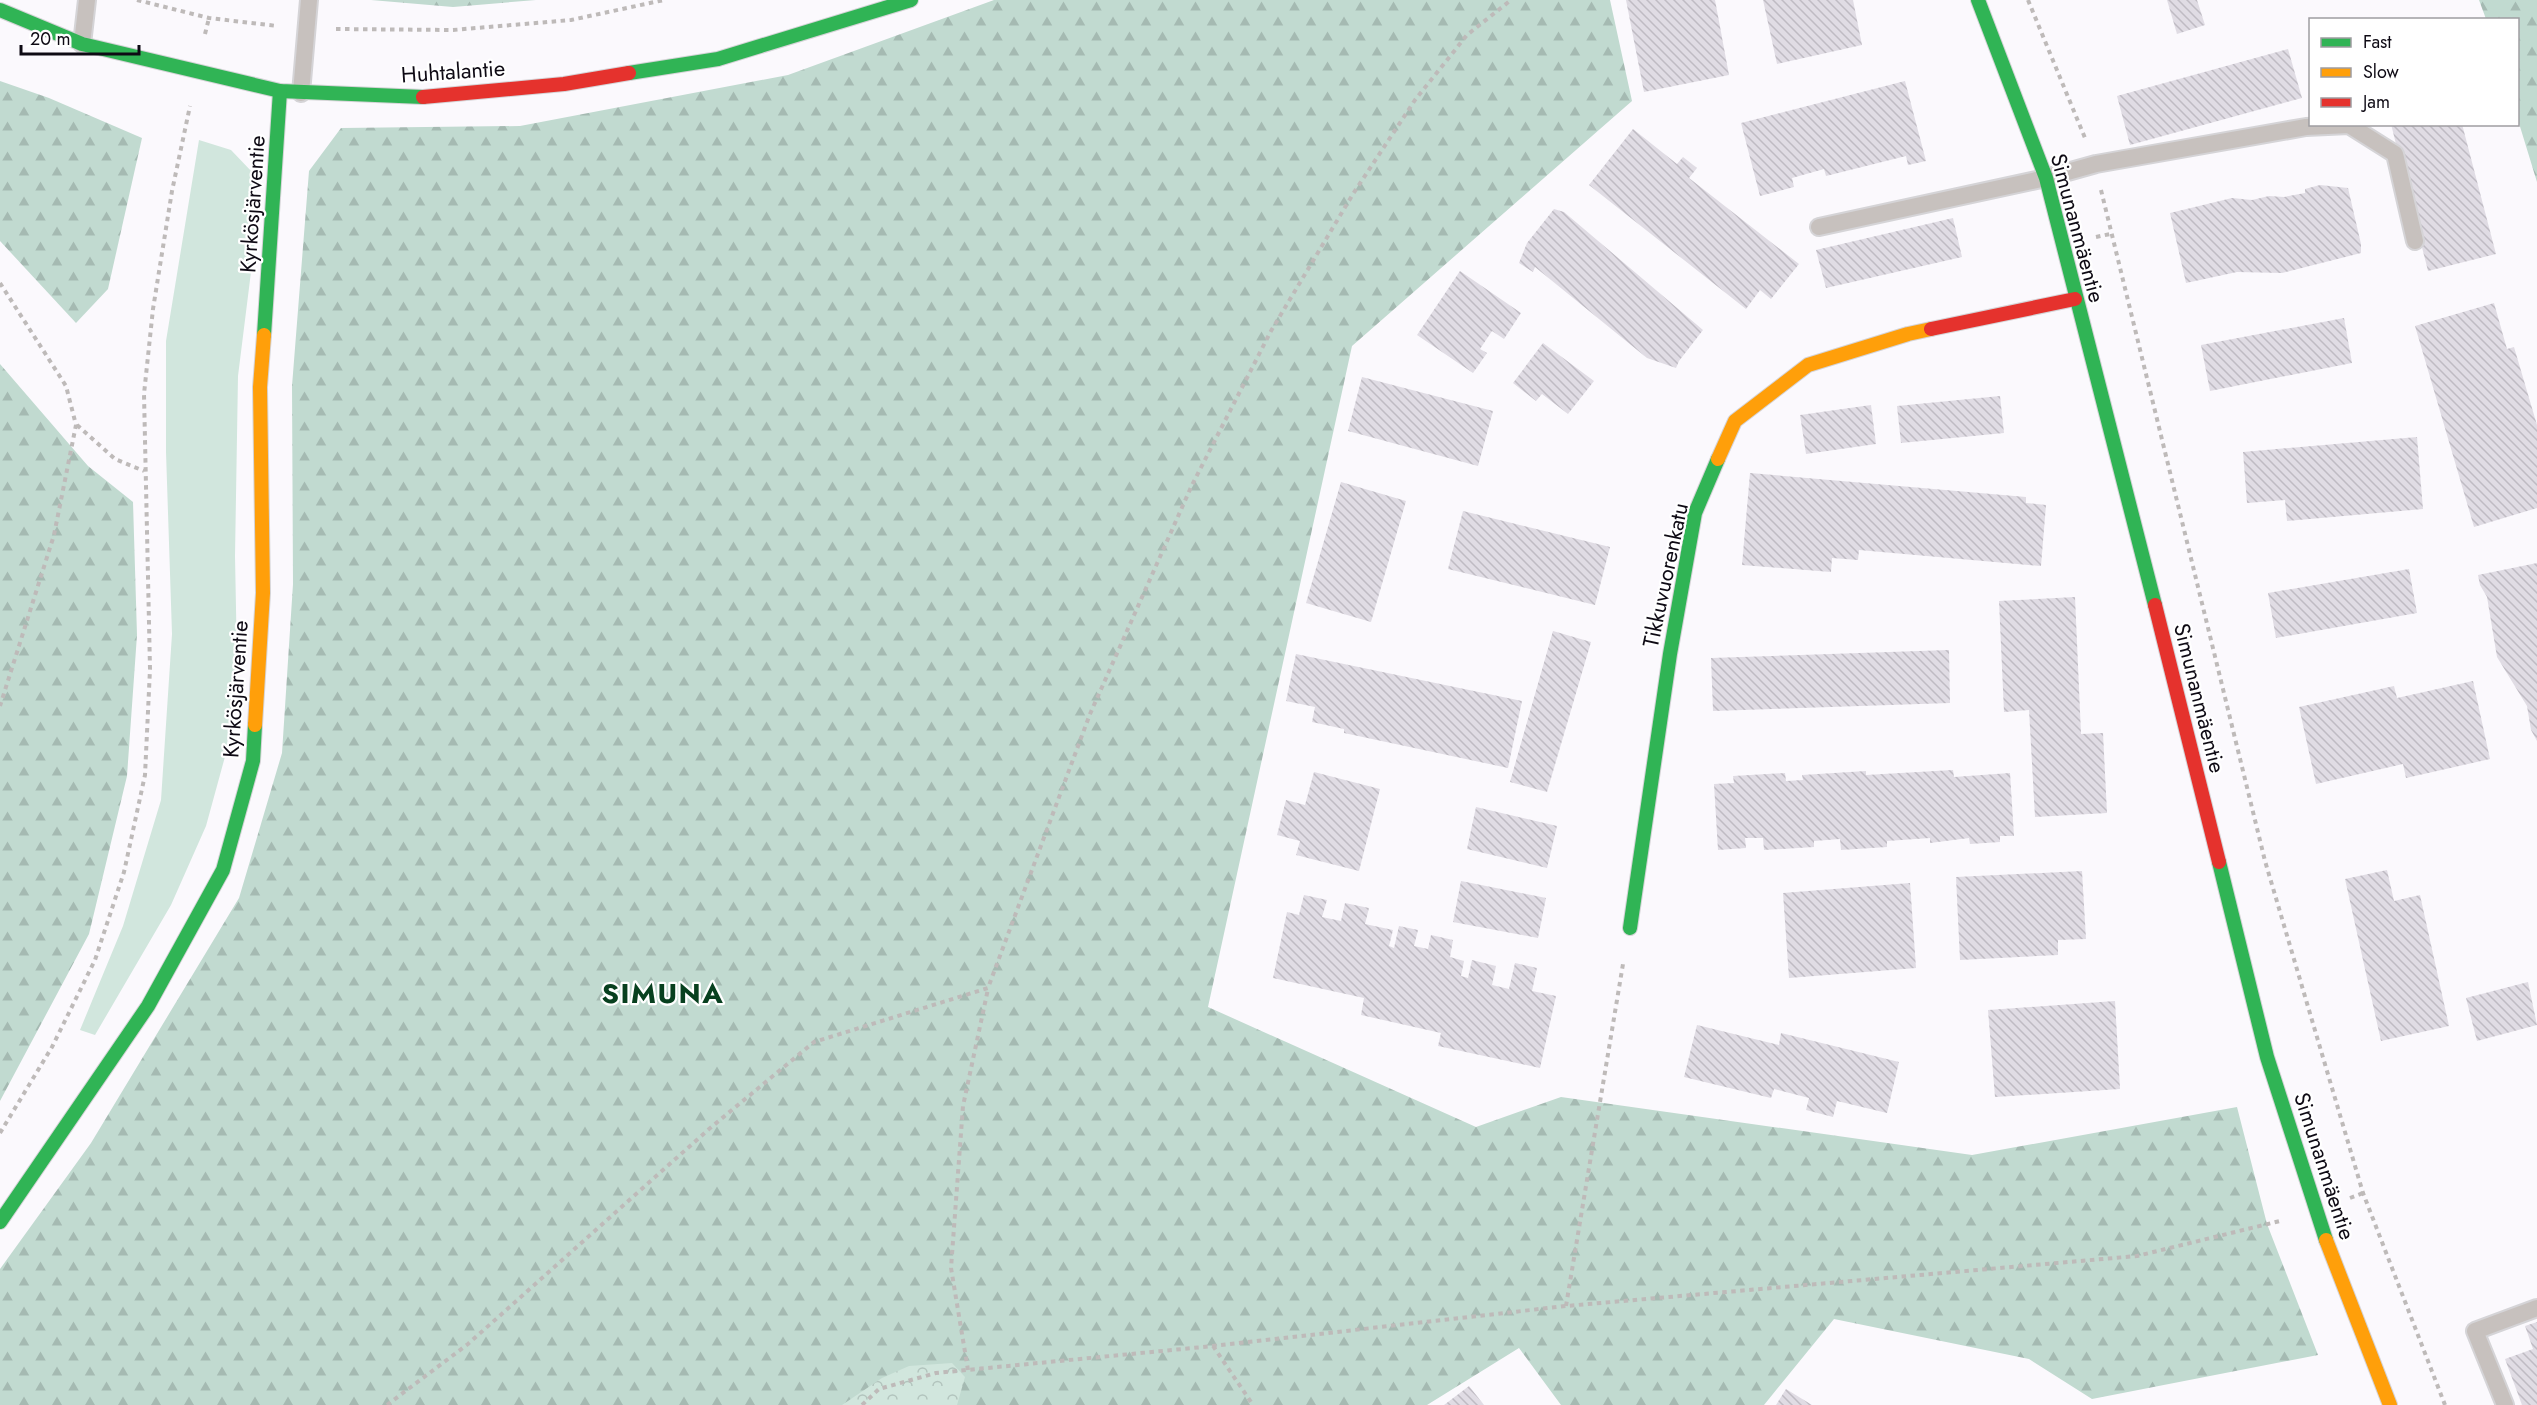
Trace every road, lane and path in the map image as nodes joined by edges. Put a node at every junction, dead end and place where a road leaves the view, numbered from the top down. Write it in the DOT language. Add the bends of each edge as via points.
graph roads {
  1 [pos="87,0"];
  2 [pos="137,0"];
  3 [pos="309,0"];
  4 [pos="664,0"];
  5 [pos="910,0"];
  6 [pos="1511,0"];
  7 [pos="1978,0"];
  8 [pos="2028,0"];
  9 [pos="0,10"];
  10 [pos="209,18"];
  11 [pos="308,29"];
  12 [pos="82,44"];
  13 [pos="197,73"];
  14 [pos="280,91"];
  15 [pos="301,93"];
  16 [pos="2328,126"];
  17 [pos="2351,126"];
  18 [pos="2096,164"];
  19 [pos="2046,178"];
  20 [pos="1819,227"];
  21 [pos="2415,241"];
  22 [pos="0,283"];
  23 [pos="2075,299"];
  24 [pos="76,424"];
  25 [pos="144,471"];
  26 [pos="0,706"];
  27 [pos="1630,928"];
  28 [pos="988,988"];
  29 [pos="0,1133"];
  30 [pos="2362,1193"];
  31 [pos="2315,1209"];
  32 [pos="0,1222"];
  33 [pos="1566,1306"];
  34 [pos="2537,1308"];
  35 [pos="1213,1346"];
  36 [pos="968,1371"];
  37 [pos="387,1405"];
  38 [pos="862,1405"];
  39 [pos="1253,1405"];
  40 [pos="2390,1405"];
  41 [pos="2445,1405"];
  42 [pos="2505,1405"];
  1 -- 12 [label="lane"];
  2 -- 10 [label="path"];
  3 -- 11 [label="lane"];
  4 -- 11 [label="path" via="571,20 453,30"];
  5 -- 15 [label="street, Huhtalantie" via="718,59 576,82 418,97"];
  6 -- 28 [label="path" via="1467,35 1415,99 1271,331 1192,484 1090,714"];
  7 -- 19 [label="street, Simunanmäentie"];
  8 -- 18 [label="path"];
  9 -- 12 [label="street, Huhtalantie"];
  10 -- 11 [label="path"];
  10 -- 13 [label="path"];
  11 -- 15 [label="lane"];
  12 -- 13 [label="street, Huhtalantie"];
  13 -- 14 [label="street, Huhtalantie"];
  13 -- 25 [label="path" via="153,309 144,394"];
  14 -- 15 [label="street, Huhtalantie"];
  14 -- 32 [label="street, Kyrkösjärventie" via="260,387 263,593 253,761 223,870 148,1006"];
  16 -- 18 [label="lane"];
  17 -- 21 [label="lane" via="2395,154"];
  18 -- 19 [label="lane"];
  18 -- 30 [label="path" via="2265,861"];
  19 -- 20 [label="lane"];
  19 -- 23 [label="street, Simunanmäentie"];
  22 -- 24 [label="path" via="66,386"];
  23 -- 27 [label="street, Tikkuvuorenkatu" via="1908,334 1808,364 1735,421 1695,513"];
  23 -- 31 [label="street, Simunanmäentie" via="2180,698 2267,1057"];
  24 -- 25 [label="path" via="115,459"];
  24 -- 26 [label="path" via="54,535"];
  25 -- 29 [label="path" via="150,669 145,775 127,861 94,960 52,1047"];
  27 -- 33 [label="path"];
  28 -- 36 [label="path" via="963,1106 951,1268"];
  28 -- 37 [label="path" via="814,1042 709,1129 468,1344"];
  30 -- 31 [label="path"];
  30 -- 41 [label="path"];
  31 -- 33 [label="path" via="2137,1256"];
  31 -- 40 [label="street, Simunanmäentie"];
  33 -- 35 [label="path"];
  34 -- 42 [label="lane" via="2475,1331"];
  35 -- 36 [label="path"];
  35 -- 39 [label="path"];
  36 -- 38 [label="path" via="936,1373 879,1389"];
}
